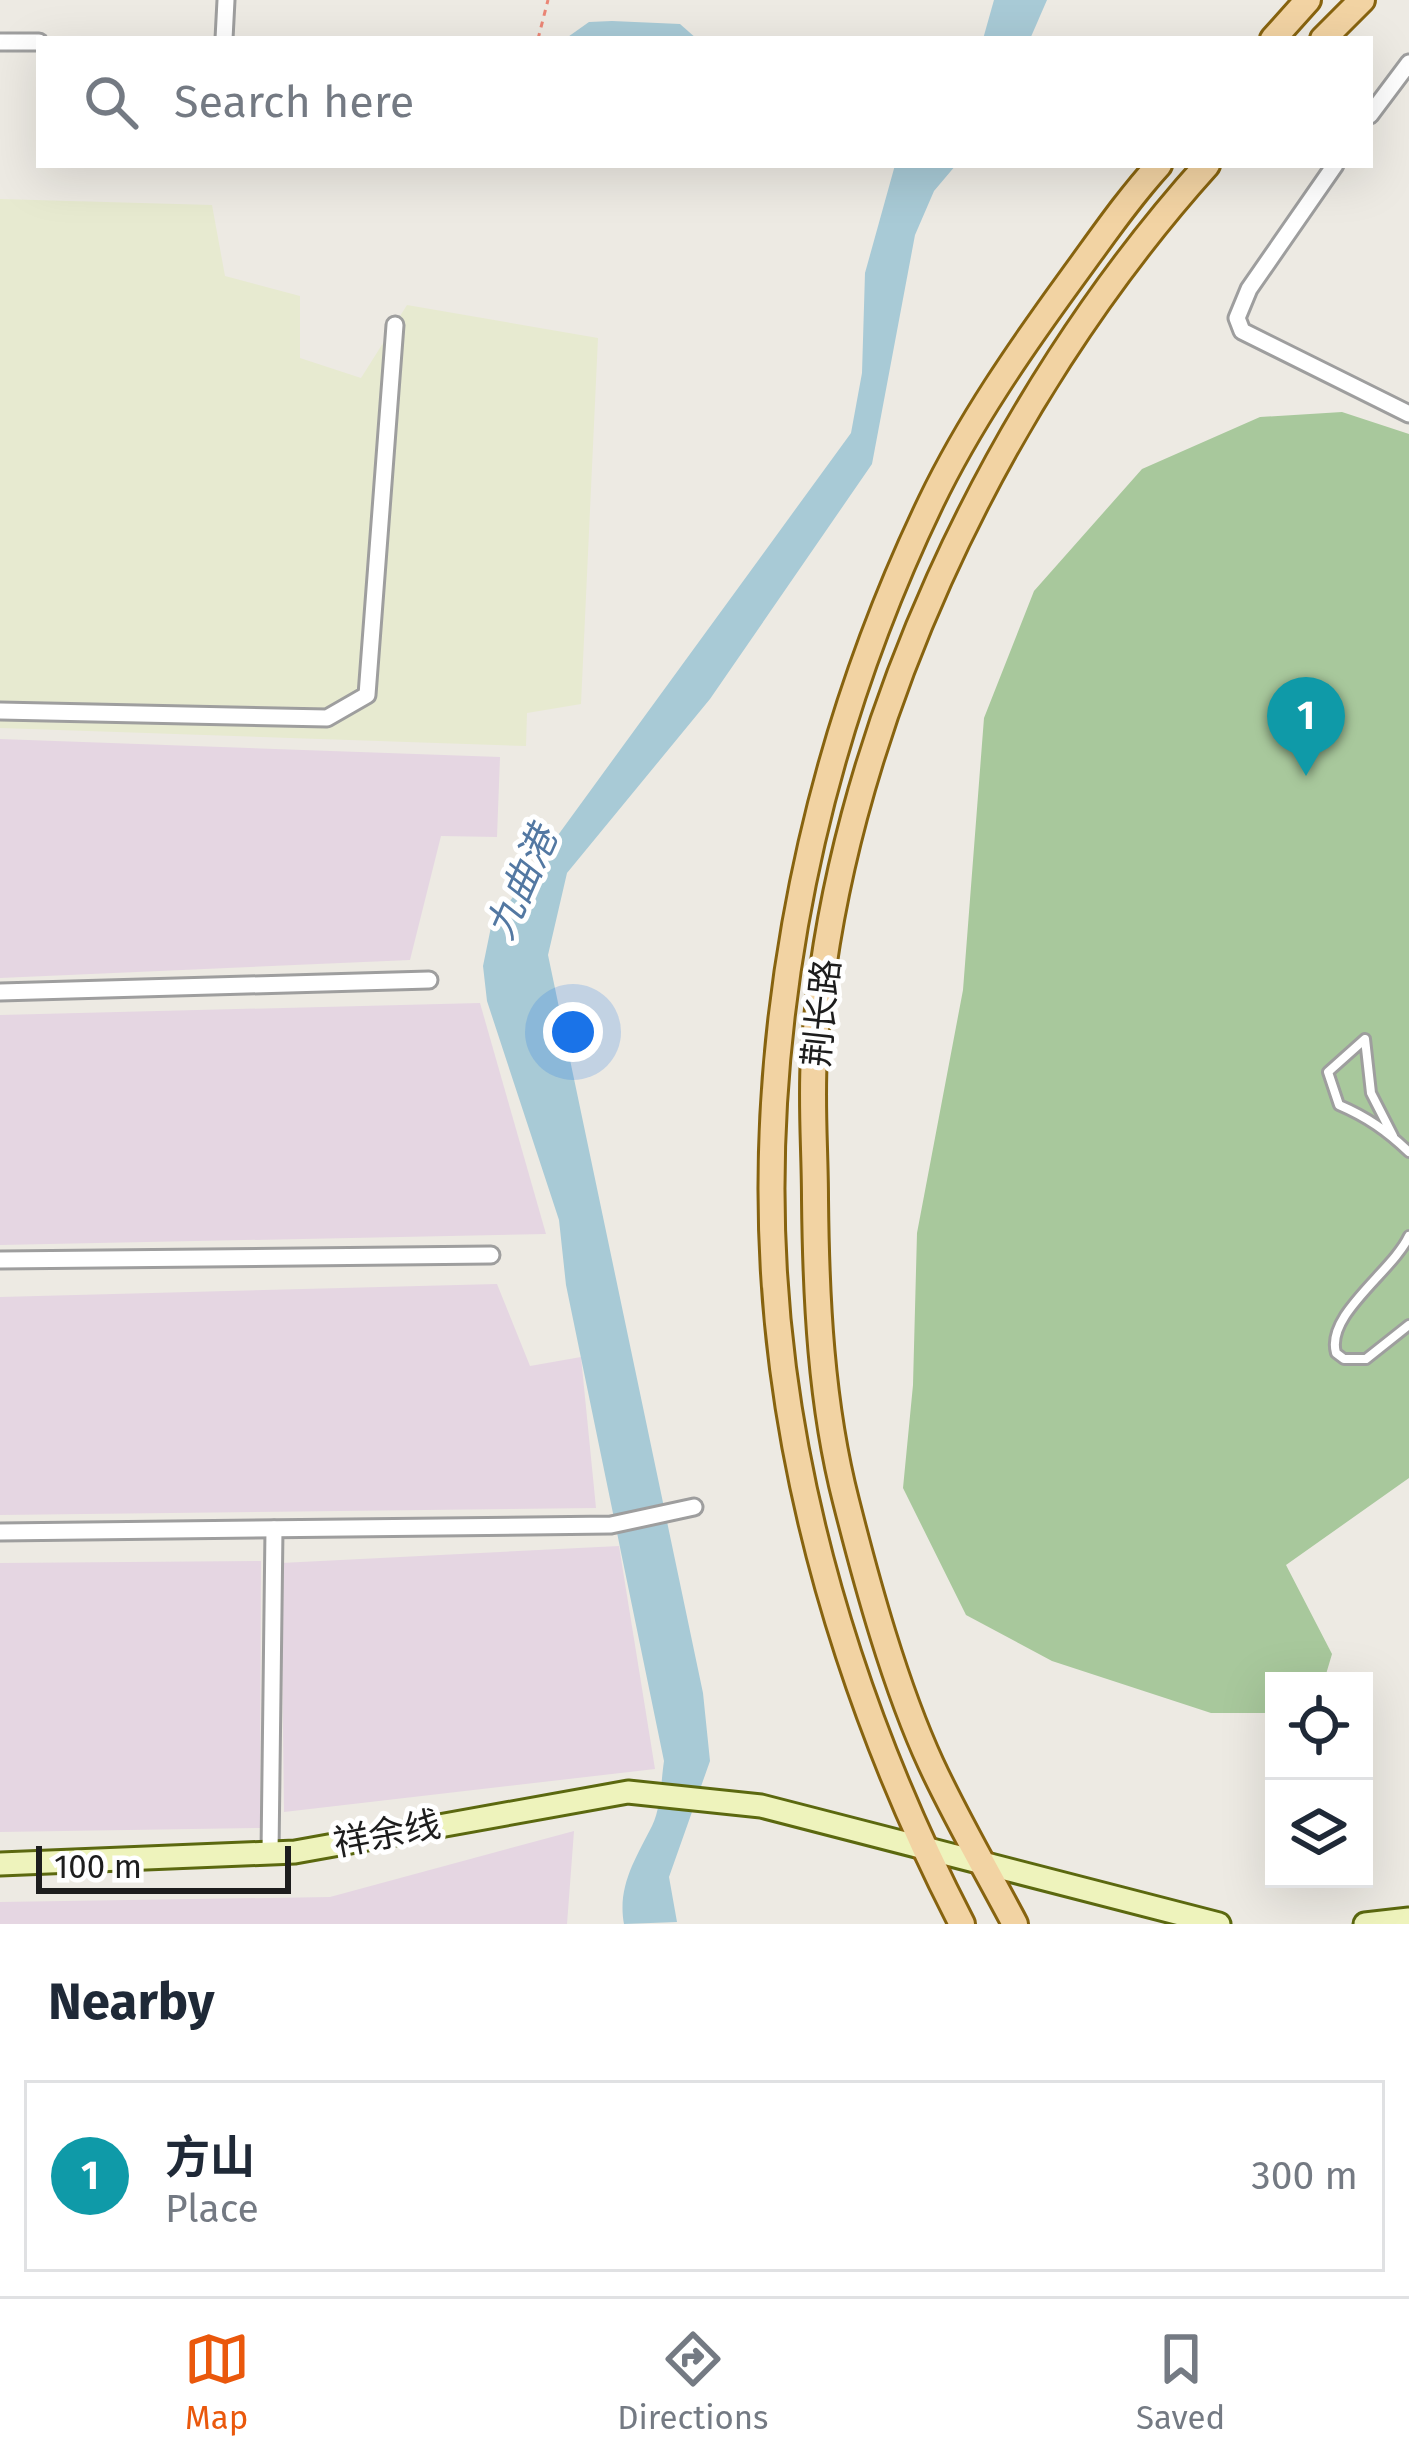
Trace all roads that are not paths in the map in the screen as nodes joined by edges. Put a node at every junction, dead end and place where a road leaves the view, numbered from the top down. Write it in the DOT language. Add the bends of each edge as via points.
graph roads {
  1 [pos="226,0"];
  2 [pos="1308,0"];
  3 [pos="1363,0"];
  4 [pos="224,36"];
  5 [pos="1276,36"];
  6 [pos="1326,36"];
  7 [pos="0,42"];
  8 [pos="36,42"];
  9 [pos="1409,63"];
  10 [pos="1373,111"];
  11 [pos="1157,168"];
  12 [pos="1205,168"];
  13 [pos="1333,168"];
  14 [pos="395,325"];
  15 [pos="1409,414"];
  16 [pos="0,711"];
  17 [pos="428,980"];
  18 [pos="0,992"];
  19 [pos="1393,1136"];
  20 [pos="1409,1152"];
  21 [pos="1409,1236"];
  22 [pos="490,1255"];
  23 [pos="0,1260"];
  24 [pos="1409,1325"];
  25 [pos="694,1507"];
  26 [pos="274,1529"];
  27 [pos="0,1532"];
  28 [pos="924,1851"];
  29 [pos="270,1853"];
  30 [pos="981,1859"];
  31 [pos="0,1864"];
  32 [pos="1409,1919"];
  33 [pos="962,1924"];
  34 [pos="1015,1924"];
  35 [pos="1219,1924"];
  36 [pos="1365,1924"];
  1 -- 4 [label="street"];
  2 -- 5 [label="main road"];
  3 -- 6 [label="main road"];
  7 -- 8 [label="street"];
  9 -- 10 [label="street"];
  11 -- 28 [label="main road, 荆长路" via="1019,351 932,501 857,683 813,836 789,961 775,1094 783,1367 810,1515 857,1683"];
  12 -- 30 [label="main road, 荆长路" via="1101,293 973,503 899,671 829,937 814,1056 824,1376 845,1498 884,1628 929,1762"];
  13 -- 15 [label="street" via="1249,289 1237,318 1241,331"];
  14 -- 16 [label="street" via="368,695 328,718"];
  17 -- 18 [label="street"];
  19 -- 19 [label="lane" via="1339,1105 1328,1072 1365,1039 1371,1093"];
  19 -- 20 [label="lane"];
  21 -- 24 [label="lane" via="1339,1324 1336,1353 1366,1359"];
  22 -- 23 [label="street"];
  25 -- 26 [label="street" via="611,1525"];
  26 -- 27 [label="street"];
  26 -- 29 [label="street"];
  28 -- 29 [label="street, 祥余线" via="723,1799 628,1792"];
  28 -- 30 [label="street, 祥余线"];
  28 -- 33 [label="main road, 荆长路"];
  29 -- 31 [label="street, 祥余线"];
  30 -- 34 [label="main road, 荆长路"];
  30 -- 35 [label="street, 祥余线"];
  32 -- 36 [label="street"];
}
